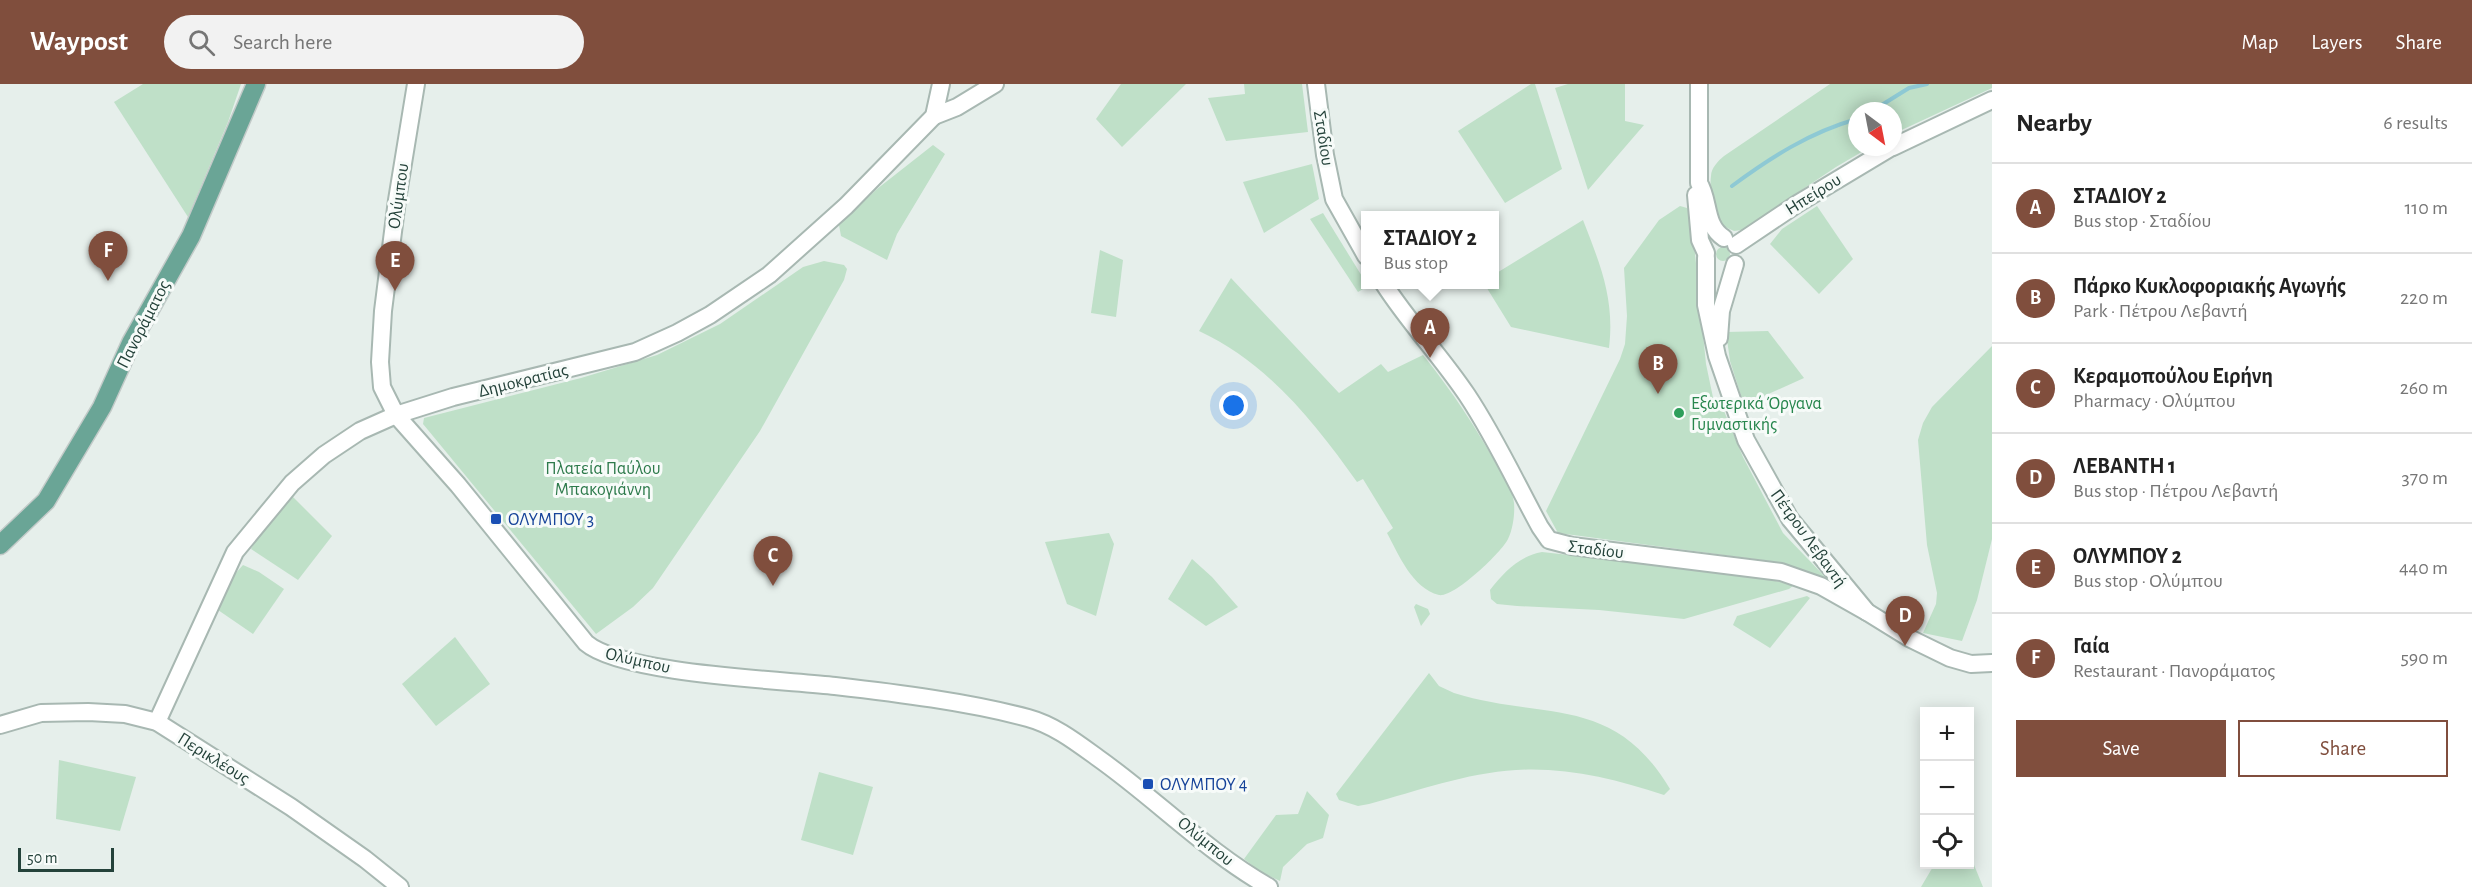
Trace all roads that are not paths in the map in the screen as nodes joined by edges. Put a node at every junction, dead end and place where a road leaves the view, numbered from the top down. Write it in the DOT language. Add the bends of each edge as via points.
graph roads {
  1 [pos="256,84"];
  2 [pos="416,84"];
  3 [pos="941,84"];
  4 [pos="995,84"];
  5 [pos="1316,84"];
  6 [pos="1699,84"];
  7 [pos="1992,100"];
  8 [pos="934,116"];
  9 [pos="1902,143"];
  10 [pos="1878,156"];
  11 [pos="1699,183"];
  12 [pos="1730,241"];
  13 [pos="1361,248"];
  14 [pos="1706,255"];
  15 [pos="1735,264"];
  16 [pos="1387,289"];
  17 [pos="1720,366"];
  18 [pos="396,415"];
  19 [pos="0,545"];
  20 [pos="1867,612"];
  21 [pos="1992,663"];
  22 [pos="157,722"];
  23 [pos="0,725"];
  24 [pos="400,887"];
  25 [pos="1269,887"];
  1 -- 19 [label="main road, Πανοράματος" via="191,236 131,343 102,407 46,501"];
  2 -- 18 [label="street, Ολύμπου" via="382,330 381,382"];
  3 -- 8 [label="street"];
  4 -- 8 [label="street"];
  5 -- 13 [label="street, Σταδίου" via="1334,200"];
  6 -- 11 [label="street, Πέτρου Λεβαντή"];
  7 -- 9 [label="street, Ηπείρου"];
  8 -- 18 [label="street, Δημοκρατίας" via="784,263 687,328 623,356 453,397"];
  10 -- 12 [label="street, Ηπείρου"];
  11 -- 12 [label="street, Πέτρου Λεβαντή" via="1711,223"];
  11 -- 14 [label="street, Πέτρου Λεβαντή" via="1696,209"];
  12 -- 14 [label="street" via="1713,240"];
  12 -- 15 [label="street" via="1738,257"];
  14 -- 15 [label="street" via="1718,270"];
  14 -- 17 [label="street, Πέτρου Λεβαντή" via="1706,305"];
  15 -- 17 [label="street" via="1721,311"];
  16 -- 20 [label="street, Σταδίου" via="1466,394 1549,540 1780,572 1821,586"];
  17 -- 20 [label="street, Πέτρου Λεβαντή" via="1746,440 1781,505"];
  18 -- 22 [label="street, Δημοκρατίας" via="349,438 315,462 235,552"];
  18 -- 25 [label="street, Ολύμπου" via="581,637 599,652 679,670 846,688 1014,715 1046,724 1113,768 1223,856"];
  20 -- 21 [label="street, Πέτρου Λεβαντή" via="1950,658 1971,664"];
  22 -- 23 [label="street, Περικλέους" via="125,714 88,712 41,713"];
  22 -- 24 [label="street, Περικλέους" via="291,807"];
}
